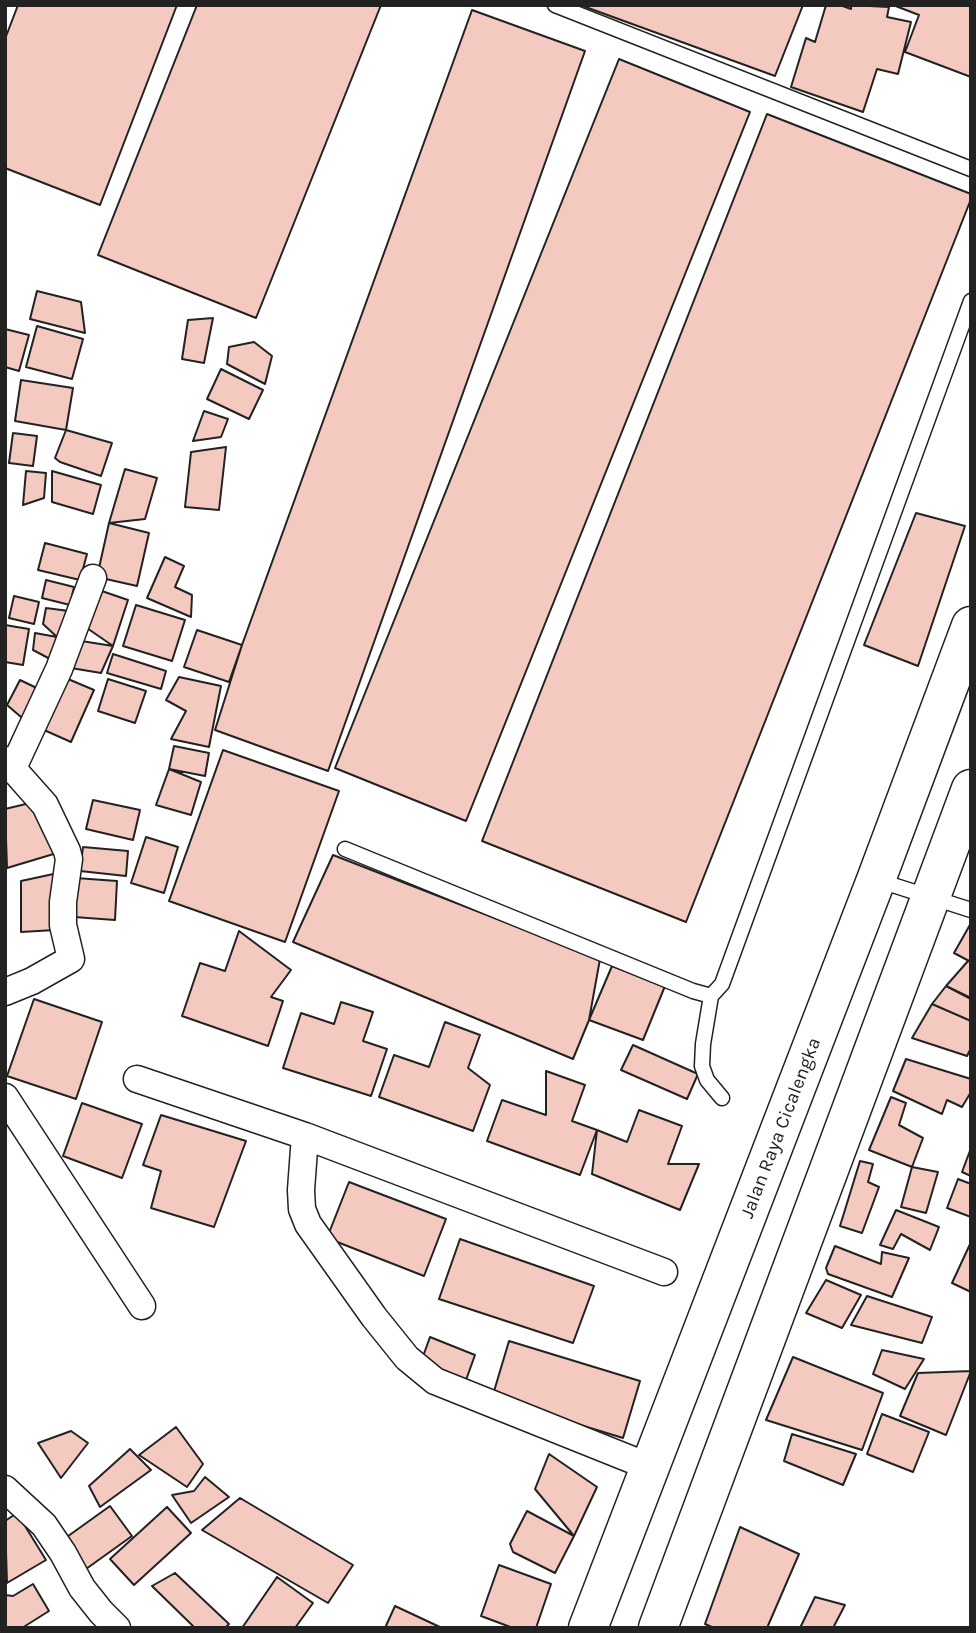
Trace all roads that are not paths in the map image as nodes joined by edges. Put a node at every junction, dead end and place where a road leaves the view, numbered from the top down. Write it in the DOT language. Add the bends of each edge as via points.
graph roads {
  1 [pos="555,5"];
  2 [pos="971,169"];
  3 [pos="971,301"];
  4 [pos="93,578"];
  5 [pos="971,626"];
  6 [pos="9,764"];
  7 [pos="971,789"];
  8 [pos="345,849"];
  9 [pos="876,880"];
  10 [pos="930,898"];
  11 [pos="971,910"];
  12 [pos="5,992"];
  13 [pos="711,996"];
  14 [pos="137,1079"];
  15 [pos="5,1097"];
  16 [pos="722,1098"];
  17 [pos="305,1136"];
  18 [pos="664,1272"];
  19 [pos="142,1306"];
  20 [pos="650,1467"];
  21 [pos="5,1489"];
  22 [pos="117,1628"];
  23 [pos="588,1628"];
  24 [pos="658,1628"];
  1 -- 2 [label="lane"];
  3 -- 13 [label="lane" via="722,984"];
  4 -- 6 [label="street" via="59,669"];
  5 -- 9 [label="highway, Jalan Raya Cicalengka"];
  6 -- 12 [label="street" via="45,805 67,851 63,925 71,959"];
  7 -- 10 [label="highway"];
  8 -- 13 [label="lane"];
  9 -- 10 [label="lane"];
  9 -- 20 [label="highway, Jalan Raya Cicalengka"];
  10 -- 11 [label="lane"];
  10 -- 24 [label="highway"];
  13 -- 16 [label="lane" via="702,1066"];
  14 -- 17 [label="street"];
  15 -- 19 [label="street"];
  17 -- 18 [label="street"];
  17 -- 20 [label="street" via="301,1190 308,1224 407,1358 435,1381"];
  20 -- 23 [label="highway, Jalan Raya Cicalengka"];
  21 -- 22 [label="street" via="44,1525 82,1588"];
}
